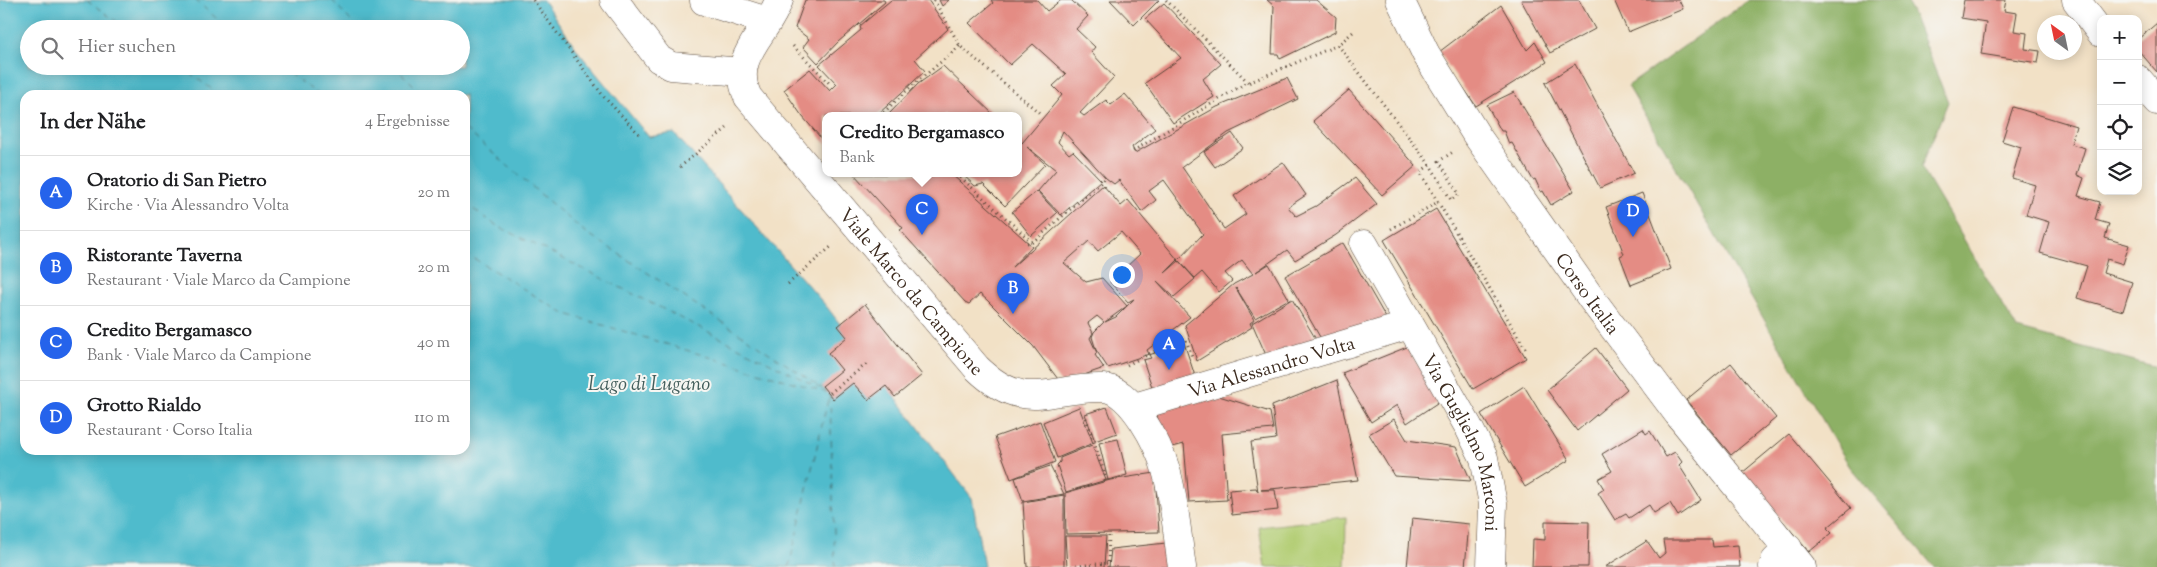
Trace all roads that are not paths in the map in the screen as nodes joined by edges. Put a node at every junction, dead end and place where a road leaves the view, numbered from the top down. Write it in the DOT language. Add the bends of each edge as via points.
graph roads {
  1 [pos="614,0"];
  2 [pos="2076,0"];
  3 [pos="704,1"];
  4 [pos="1401,1"];
  5 [pos="773,11"];
  6 [pos="2097,28"];
  7 [pos="742,72"];
  8 [pos="2142,84"];
  9 [pos="2157,101"];
  10 [pos="1364,244"];
  11 [pos="1408,325"];
  12 [pos="1135,407"];
  13 [pos="1788,561"];
  14 [pos="1182,567"];
  15 [pos="1492,567"];
  1 -- 7 [label="street" via="659,58 671,66"];
  2 -- 6 [label="street"];
  3 -- 5 [label="street"];
  4 -- 13 [label="street, Corso Italia" via="1426,54 1537,223"];
  5 -- 7 [label="street" via="747,56"];
  7 -- 12 [label="street, Viale Marco da Campione" via="742,84 748,97 991,382 1030,396 1106,388"];
  8 -- 9 [label="street"];
  10 -- 11 [label="street, Via Guglielmo Marconi"];
  11 -- 12 [label="street, Via Alessandro Volta"];
  11 -- 15 [label="street, Via Guglielmo Marconi" via="1484,458 1492,504"];
  12 -- 14 [label="street" via="1166,470"];
}
